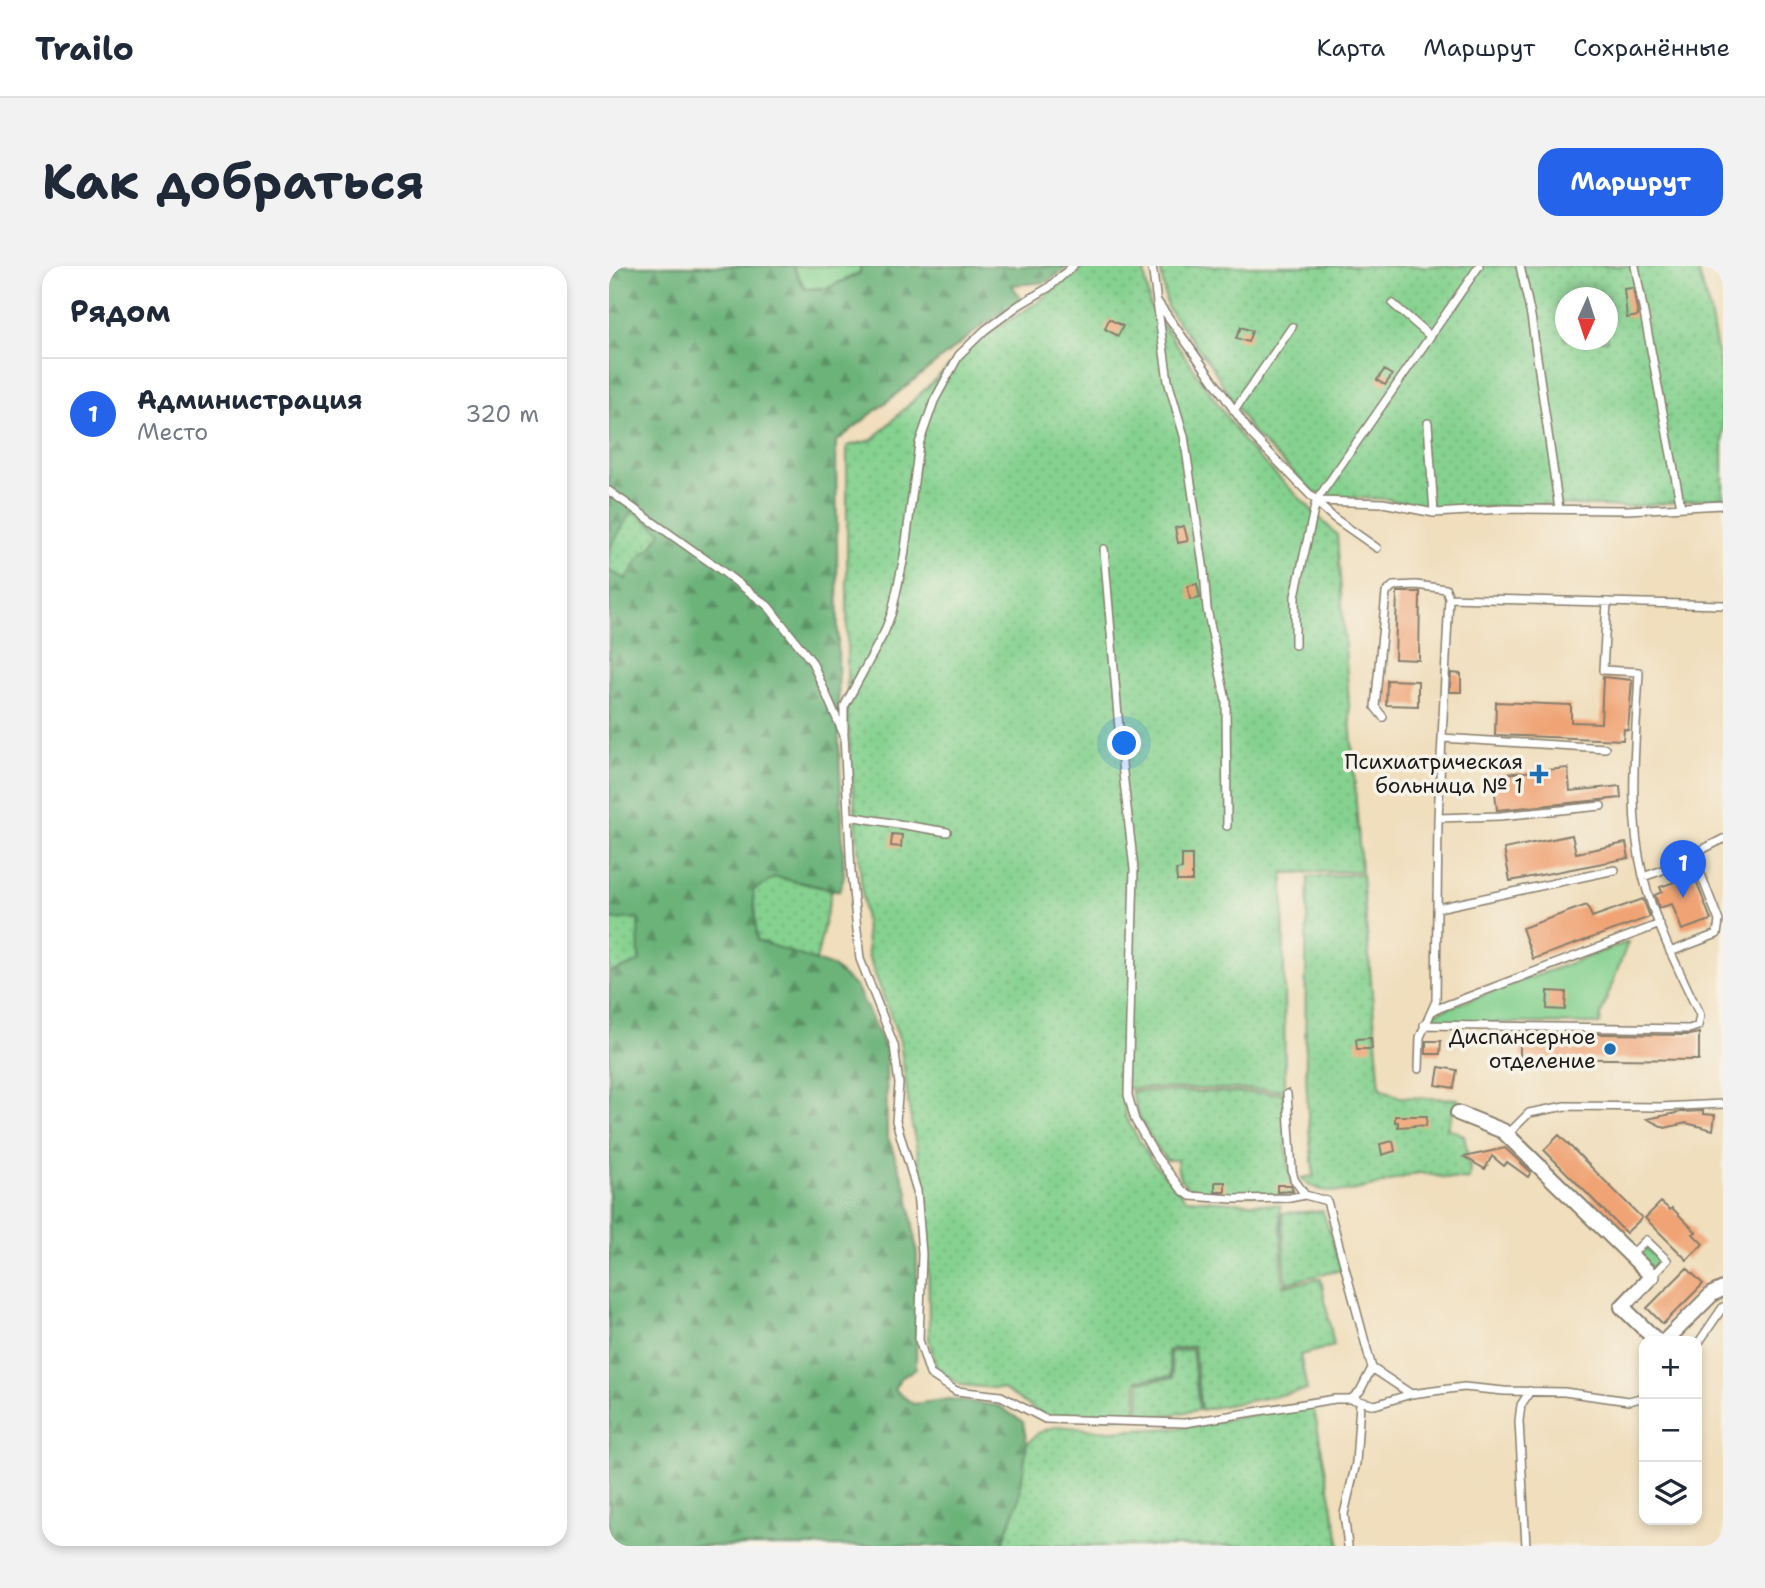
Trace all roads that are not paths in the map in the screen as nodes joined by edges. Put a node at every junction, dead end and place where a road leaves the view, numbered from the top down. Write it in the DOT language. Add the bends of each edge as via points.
graph roads {
  1 [pos="1073,266"];
  2 [pos="1152,266"];
  3 [pos="1478,266"];
  4 [pos="1520,266"];
  5 [pos="1635,266"];
  6 [pos="1157,301"];
  7 [pos="1393,304"];
  8 [pos="1292,327"];
  9 [pos="1430,336"];
  10 [pos="1234,411"];
  11 [pos="1428,423"];
  12 [pos="609,491"];
  13 [pos="1316,501"];
  14 [pos="1723,505"];
  15 [pos="1681,507"];
  16 [pos="1559,509"];
  17 [pos="1434,513"];
  18 [pos="1377,548"];
  19 [pos="1104,549"];
  20 [pos="1449,598"];
  21 [pos="1607,602"];
  22 [pos="1723,605"];
  23 [pos="1295,645"];
  24 [pos="1383,717"];
  25 [pos="844,735"];
  26 [pos="1442,738"];
  27 [pos="1605,748"];
  28 [pos="1601,806"];
  29 [pos="849,816"];
  30 [pos="1438,818"];
  31 [pos="1227,825"];
  32 [pos="947,832"];
  33 [pos="1723,839"];
  34 [pos="1693,854"];
  35 [pos="1615,870"];
  36 [pos="1643,877"];
  37 [pos="1438,908"];
  38 [pos="1660,924"];
  39 [pos="1671,952"];
  40 [pos="1434,1010"];
  41 [pos="1424,1026"];
  42 [pos="1419,1069"];
  43 [pos="1287,1094"];
  44 [pos="1723,1104"];
  45 [pos="1458,1113"];
  46 [pos="1507,1135"];
  47 [pos="1305,1195"];
  48 [pos="1631,1255"];
  49 [pos="1652,1276"];
  50 [pos="1723,1289"];
  51 [pos="1723,1307"];
  52 [pos="1652,1336"];
  53 [pos="1670,1336"];
  54 [pos="1702,1338"];
  55 [pos="1372,1368"];
  56 [pos="1530,1391"];
  57 [pos="1411,1394"];
  58 [pos="1639,1398"];
  59 [pos="1351,1399"];
  60 [pos="1360,1403"];
  61 [pos="1348,1546"];
  62 [pos="1526,1546"];
  1 -- 25 [label="lane" via="985,330 959,355 934,401 919,444 892,611 844,707"];
  2 -- 6 [label="lane"];
  3 -- 9 [label="lane"];
  4 -- 16 [label="lane"];
  5 -- 15 [label="lane"];
  6 -- 10 [label="lane"];
  6 -- 31 [label="lane" via="1168,381 1184,436 1207,609 1226,701"];
  7 -- 9 [label="lane"];
  8 -- 10 [label="lane"];
  9 -- 13 [label="lane"];
  10 -- 13 [label="lane"];
  11 -- 17 [label="lane"];
  12 -- 25 [label="lane" via="768,606 812,662"];
  13 -- 17 [label="lane" via="1383,503"];
  13 -- 18 [label="lane"];
  13 -- 23 [label="lane" via="1295,596"];
  14 -- 15 [label="lane"];
  15 -- 16 [label="lane"];
  16 -- 17 [label="lane"];
  19 -- 47 [label="lane" via="1134,870 1128,1095 1135,1120 1155,1155 1190,1196"];
  20 -- 21 [label="lane"];
  20 -- 24 [label="lane" via="1447,589 1416,585 1393,586 1386,593 1375,707"];
  20 -- 26 [label="lane"];
  21 -- 22 [label="lane"];
  21 -- 36 [label="lane" via="1603,670 1639,672 1633,788"];
  25 -- 29 [label="lane"];
  26 -- 27 [label="lane"];
  26 -- 30 [label="lane"];
  28 -- 30 [label="lane"];
  29 -- 32 [label="lane"];
  29 -- 59 [label="lane" via="860,959 894,1045 899,1084 896,1121 917,1191 922,1254 919,1340 930,1374 956,1391 1001,1396 1045,1419 1185,1423"];
  30 -- 37 [label="lane"];
  33 -- 34 [label="lane"];
  34 -- 36 [label="lane"];
  34 -- 39 [label="lane" via="1719,921 1717,934"];
  35 -- 37 [label="lane"];
  36 -- 38 [label="lane"];
  37 -- 40 [label="lane"];
  38 -- 39 [label="lane"];
  38 -- 40 [label="lane"];
  39 -- 41 [label="lane" via="1700,1015 1694,1028"];
  40 -- 41 [label="lane"];
  41 -- 42 [label="lane"];
  43 -- 47 [label="lane" via="1292,1170"];
  44 -- 46 [label="lane" via="1565,1106 1529,1113"];
  45 -- 46 [label="street"];
  46 -- 48 [label="street"];
  47 -- 55 [label="lane" via="1328,1202"];
  48 -- 49 [label="street"];
  48 -- 49 [label="lane" via="1646,1240 1667,1260"];
  49 -- 52 [label="street" via="1622,1307"];
  50 -- 53 [label="street" via="1711,1294"];
  51 -- 54 [label="lane"];
  55 -- 57 [label="lane"];
  55 -- 59 [label="lane"];
  56 -- 57 [label="lane" via="1464,1387"];
  56 -- 58 [label="lane"];
  56 -- 62 [label="lane" via="1521,1405 1519,1421"];
  57 -- 60 [label="lane" via="1375,1405"];
  59 -- 60 [label="lane"];
  60 -- 61 [label="lane" via="1356,1463 1346,1498"];
}
